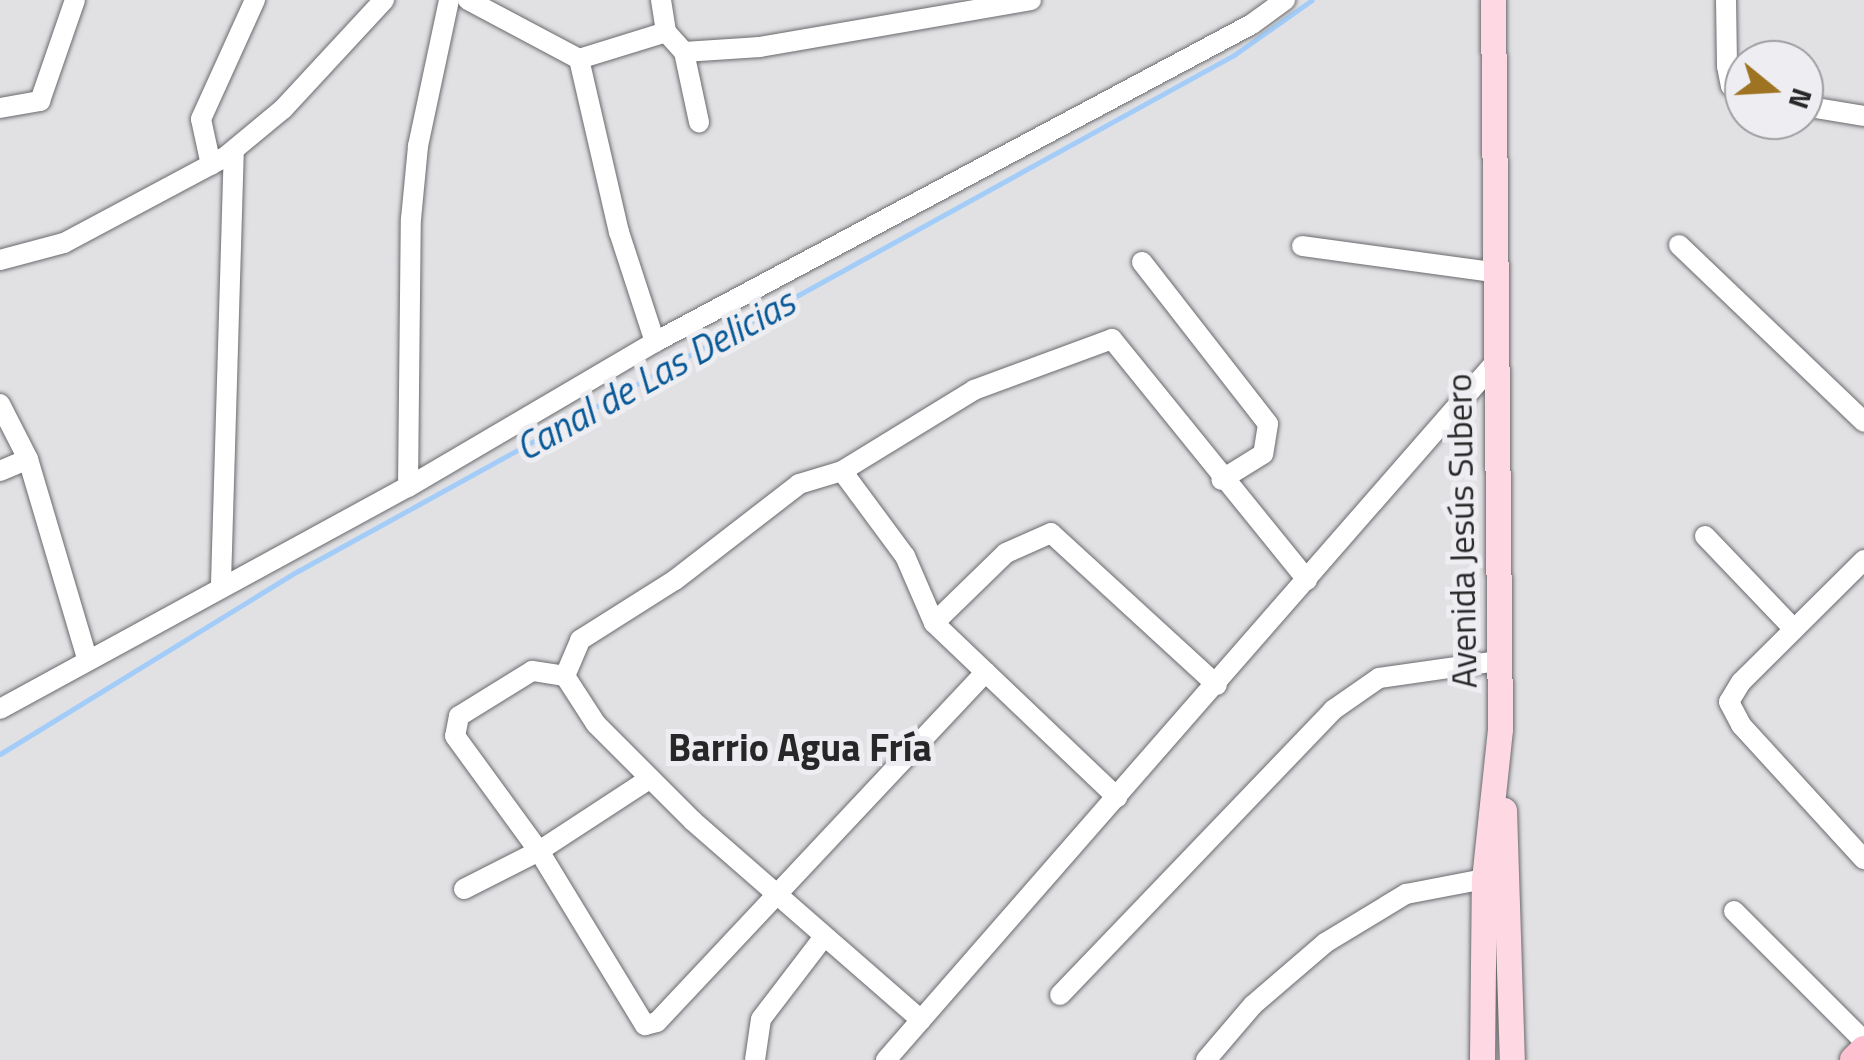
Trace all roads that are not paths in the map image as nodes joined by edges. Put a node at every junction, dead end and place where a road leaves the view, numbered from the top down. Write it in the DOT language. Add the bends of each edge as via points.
graph roads {
  1 [pos="76,0"];
  2 [pos="256,0"];
  3 [pos="449,0"];
  4 [pos="468,0"];
  5 [pos="661,0"];
  6 [pos="1031,0"];
  7 [pos="1285,0"];
  8 [pos="1493,0"];
  9 [pos="1726,0"];
  10 [pos="371,2"];
  11 [pos="666,32"];
  12 [pos="1727,40"];
  13 [pos="684,52"];
  14 [pos="580,59"];
  15 [pos="0,108"];
  16 [pos="1824,109"];
  17 [pos="1864,116"];
  18 [pos="699,122"];
  19 [pos="234,150"];
  20 [pos="211,165"];
  21 [pos="1679,245"];
  22 [pos="1302,246"];
  23 [pos="0,260"];
  24 [pos="1142,262"];
  25 [pos="1492,272"];
  26 [pos="655,342"];
  27 [pos="1492,366"];
  28 [pos="0,404"];
  29 [pos="1864,422"];
  30 [pos="28,459"];
  31 [pos="0,471"];
  32 [pos="842,471"];
  33 [pos="1221,480"];
  34 [pos="408,486"];
  35 [pos="1705,536"];
  36 [pos="1864,560"];
  37 [pos="1307,580"];
  38 [pos="221,582"];
  39 [pos="934,623"];
  40 [pos="1794,630"];
  41 [pos="88,658"];
  42 [pos="1498,661"];
  43 [pos="986,672"];
  44 [pos="564,676"];
  45 [pos="1217,685"];
  46 [pos="0,709"];
  47 [pos="1500,729"];
  48 [pos="649,779"];
  49 [pos="1116,798"];
  50 [pos="539,851"];
  51 [pos="1864,859"];
  52 [pos="1484,880"];
  53 [pos="464,889"];
  54 [pos="774,893"];
  55 [pos="1734,911"];
  56 [pos="823,938"];
  57 [pos="1060,995"];
  58 [pos="921,1020"];
  59 [pos="1864,1041"];
  60 [pos="1864,1050"];
  61 [pos="754,1060"];
  62 [pos="886,1060"];
  63 [pos="1206,1060"];
  64 [pos="1482,1060"];
  65 [pos="1512,1060"];
  66 [pos="1854,1060"];
  1 -- 15 [label="street" via="40,100"];
  2 -- 20 [label="street" via="201,119"];
  3 -- 34 [label="street" via="418,146 411,218"];
  4 -- 14 [label="street"];
  5 -- 11 [label="street"];
  6 -- 13 [label="street" via="776,45"];
  7 -- 26 [label="street" via="1252,24"];
  8 -- 25 [label="main road, Avenida Jesús Subero"];
  9 -- 12 [label="street"];
  10 -- 19 [label="street" via="283,109"];
  11 -- 13 [label="street"];
  11 -- 14 [label="street"];
  13 -- 18 [label="street"];
  14 -- 26 [label="street" via="619,232"];
  16 -- 17 [label="street"];
  19 -- 20 [label="street"];
  19 -- 38 [label="street"];
  20 -- 23 [label="street" via="64,243"];
  21 -- 29 [label="street"];
  22 -- 25 [label="street"];
  24 -- 33 [label="street" via="1268,424 1263,454"];
  25 -- 27 [label="main road, Avenida Jesús Subero"];
  26 -- 34 [label="street"];
  27 -- 37 [label="street"];
  27 -- 42 [label="main road, Avenida Jesús Subero"];
  28 -- 30 [label="street"];
  30 -- 31 [label="street"];
  30 -- 41 [label="street"];
  32 -- 33 [label="street" via="974,390 1112,339 1127,349"];
  32 -- 39 [label="street" via="904,556"];
  32 -- 44 [label="street" via="800,484 675,580 580,640"];
  33 -- 37 [label="street"];
  34 -- 38 [label="street"];
  35 -- 40 [label="street"];
  36 -- 40 [label="street"];
  37 -- 45 [label="street"];
  38 -- 41 [label="street"];
  39 -- 43 [label="street"];
  39 -- 45 [label="street" via="1006,552 1051,533"];
  40 -- 51 [label="street" via="1729,702 1741,725"];
  41 -- 46 [label="street"];
  42 -- 47 [label="main road, Avenida Jesús Subero"];
  42 -- 57 [label="street" via="1379,678 1334,710"];
  43 -- 49 [label="street"];
  43 -- 54 [label="street"];
  44 -- 48 [label="street" via="596,724"];
  44 -- 50 [label="street" via="532,671 453,725"];
  45 -- 49 [label="street"];
  47 -- 52 [label="main road, Avenida Jesús Subero"];
  47 -- 65 [label="main road"];
  48 -- 50 [label="street"];
  48 -- 54 [label="street"];
  49 -- 58 [label="street"];
  50 -- 53 [label="street"];
  50 -- 54 [label="street" via="644,1026 657,1022"];
  52 -- 63 [label="street" via="1406,894 1324,944 1253,1005"];
  52 -- 64 [label="main road, Avenida Jesús Subero"];
  54 -- 56 [label="street"];
  55 -- 59 [label="street"];
  56 -- 58 [label="street"];
  56 -- 61 [label="street" via="761,1018"];
  58 -- 62 [label="street"];
  60 -- 66 [label="highway"];
}
